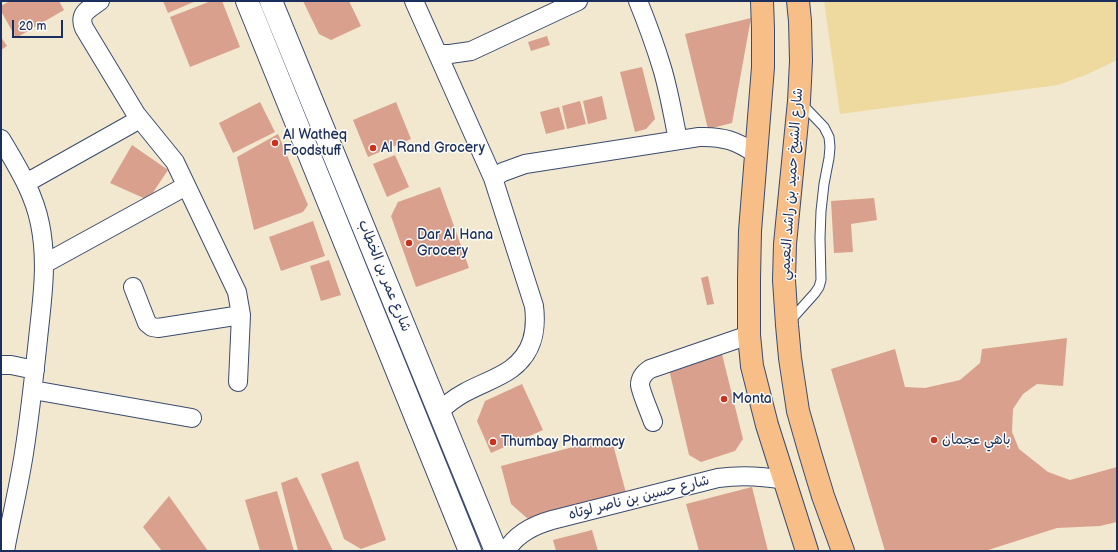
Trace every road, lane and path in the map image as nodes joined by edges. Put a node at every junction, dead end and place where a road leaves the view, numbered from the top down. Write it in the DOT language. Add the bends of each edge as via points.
graph roads {
  1 [pos="100,1"];
  2 [pos="247,1"];
  3 [pos="271,1"];
  4 [pos="414,1"];
  5 [pos="578,1"];
  6 [pos="638,1"];
  7 [pos="762,1"];
  8 [pos="798,1"];
  9 [pos="438,54"];
  10 [pos="799,101"];
  11 [pos="140,119"];
  12 [pos="1,139"];
  13 [pos="678,140"];
  14 [pos="756,154"];
  15 [pos="493,178"];
  16 [pos="26,183"];
  17 [pos="186,186"];
  18 [pos="44,264"];
  19 [pos="133,287"];
  20 [pos="241,315"];
  21 [pos="786,324"];
  22 [pos="749,335"];
  23 [pos="1,365"];
  24 [pos="35,370"];
  25 [pos="238,382"];
  26 [pos="33,390"];
  27 [pos="440,411"];
  28 [pos="192,418"];
  29 [pos="653,422"];
  30 [pos="455,449"];
  31 [pos="432,458"];
  32 [pos="784,480"];
  33 [pos="467,550"];
  34 [pos="4,551"];
  35 [pos="496,551"];
  36 [pos="506,551"];
  37 [pos="806,551"];
  38 [pos="843,551"];
  1 -- 11 [label="street" via="85,12 82,23"];
  2 -- 31 [label="street, شارع عمر بن الخطاب"];
  3 -- 27 [label="street, شارع عمر بن الخطاب"];
  4 -- 9 [label="street"];
  5 -- 9 [label="street" via="476,49"];
  6 -- 13 [label="street" via="662,69"];
  7 -- 14 [label="main road" via="763,67"];
  8 -- 10 [label="main road, شارع الشيخ حميد بن راشد النعيمي" via="801,61"];
  9 -- 15 [label="street"];
  10 -- 21 [label="main road, شارع الشيخ حميد بن راشد النعيمي" via="785,244"];
  10 -- 21 [label="lane" via="824,127 830,147 821,211 821,280 815,293"];
  11 -- 16 [label="street"];
  11 -- 17 [label="street" via="175,162"];
  12 -- 16 [label="street"];
  13 -- 14 [label="street" via="712,136 724,138"];
  13 -- 15 [label="street" via="525,164"];
  14 -- 22 [label="main road" via="750,231"];
  15 -- 27 [label="street" via="534,306 534,334 530,348 511,369 455,398"];
  16 -- 18 [label="street" via="40,222"];
  17 -- 18 [label="street"];
  17 -- 20 [label="street" via="233,282"];
  18 -- 24 [label="street"];
  19 -- 20 [label="street" via="147,322 152,327"];
  20 -- 25 [label="street"];
  21 -- 38 [label="main road, شارع الشيخ حميد بن راشد النعيمي" via="798,411 823,496"];
  22 -- 29 [label="street" via="646,372 640,385"];
  22 -- 32 [label="main road" via="752,366"];
  23 -- 24 [label="street"];
  24 -- 26 [label="street"];
  26 -- 28 [label="street"];
  26 -- 34 [label="street" via="24,454"];
  27 -- 30 [label="street, شارع عمر بن الخطاب"];
  30 -- 31 [label="street" via="444,448"];
  30 -- 35 [label="street, شارع عمر بن الخطاب"];
  31 -- 33 [label="street, شارع عمر بن الخطاب"];
  32 -- 36 [label="street, شارع حسين بن ناصر لوتاه" via="758,476 718,478 552,520 527,530 516,538"];
  32 -- 37 [label="main road"];
}
